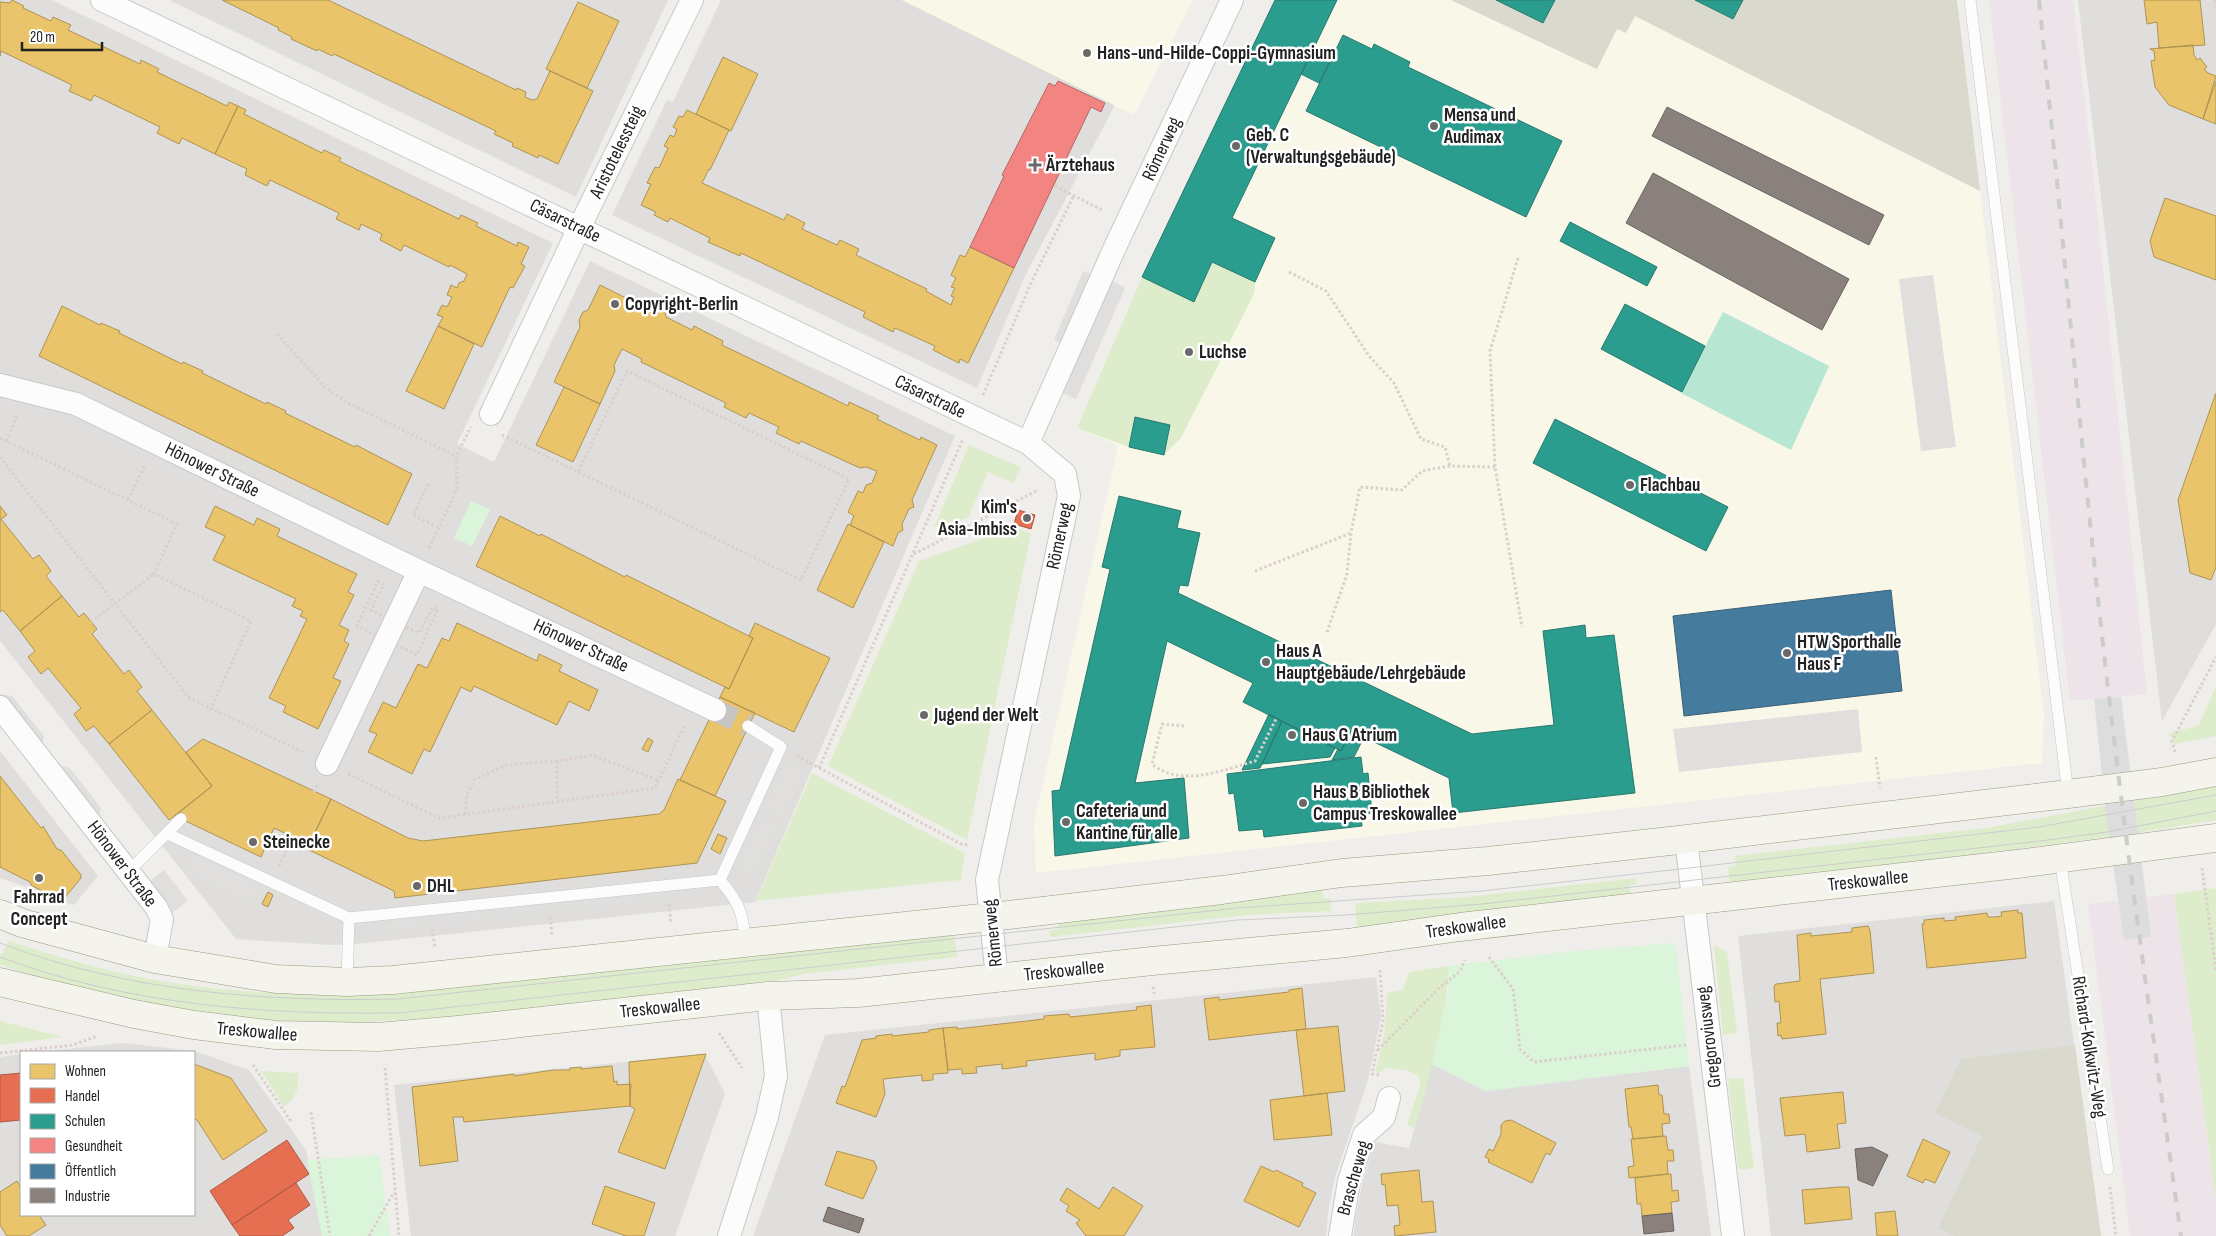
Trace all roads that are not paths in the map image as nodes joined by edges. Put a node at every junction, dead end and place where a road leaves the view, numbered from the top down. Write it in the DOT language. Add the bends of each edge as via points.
graph roads {
  1 [pos="102,0"];
  2 [pos="692,0"];
  3 [pos="1232,0"];
  4 [pos="1970,0"];
  5 [pos="579,228"];
  6 [pos="0,385"];
  7 [pos="495,424"];
  8 [pos="1028,443"];
  9 [pos="419,571"];
  10 [pos="705,705"];
  11 [pos="0,707"];
  12 [pos="748,726"];
  13 [pos="327,764"];
  14 [pos="2216,772"];
  15 [pos="2068,794"];
  16 [pos="181,819"];
  17 [pos="168,834"];
  18 [pos="2216,838"];
  19 [pos="1686,839"];
  20 [pos="2060,859"];
  21 [pos="128,871"];
  22 [pos="720,880"];
  23 [pos="1693,900"];
  24 [pos="0,914"];
  25 [pos="991,917"];
  26 [pos="349,918"];
  27 [pos="746,943"];
  28 [pos="154,959"];
  29 [pos="998,978"];
  30 [pos="0,982"];
  31 [pos="347,982"];
  32 [pos="768,996"];
  33 [pos="1389,1098"];
  34 [pos="2108,1169"];
  35 [pos="729,1236"];
  36 [pos="1340,1236"];
  37 [pos="1733,1236"];
  1 -- 5 [label="street, Cäsarstraße"];
  2 -- 5 [label="street, Aristotelessteig"];
  3 -- 8 [label="street, Römerweg" via="1116,245"];
  4 -- 15 [label="lane"];
  5 -- 7 [label="street, Aristotelessteig"];
  5 -- 8 [label="street, Cäsarstraße"];
  6 -- 9 [label="street, Hönower Straße" via="76,404"];
  8 -- 25 [label="street, Römerweg" via="1065,474 1069,496 987,880"];
  9 -- 10 [label="street, Hönower Straße"];
  9 -- 13 [label="street"];
  11 -- 21 [label="street, Hönower Straße"];
  12 -- 22 [label="lane" via="781,747"];
  14 -- 15 [label="main road"];
  15 -- 19 [label="main road"];
  16 -- 17 [label="lane"];
  17 -- 21 [label="lane"];
  17 -- 26 [label="lane"];
  18 -- 20 [label="main road, Treskowallee"];
  19 -- 23 [label="street, Gregoroviusweg"];
  19 -- 25 [label="main road" via="1488,862 1342,873"];
  20 -- 23 [label="main road, Treskowallee"];
  20 -- 34 [label="lane, Richard-Kolkwitz-Weg"];
  21 -- 28 [label="street, Hönower Straße" via="162,919"];
  22 -- 26 [label="lane"];
  22 -- 27 [label="lane" via="736,899"];
  23 -- 29 [label="main road, Treskowallee" via="1348,943"];
  23 -- 37 [label="street, Gregoroviusweg"];
  24 -- 28 [label="main road"];
  25 -- 27 [label="main road"];
  25 -- 29 [label="street, Römerweg"];
  26 -- 31 [label="lane"];
  27 -- 31 [label="main road" via="450,975"];
  28 -- 31 [label="main road" via="276,979"];
  29 -- 32 [label="main road, Treskowallee" via="858,993"];
  30 -- 32 [label="main road, Treskowallee" via="185,1024 302,1037 378,1037 458,1030"];
  32 -- 35 [label="street" via="776,1076 767,1117"];
  33 -- 36 [label="street, Brascheweg" via="1384,1117 1364,1136 1349,1181"];
}
